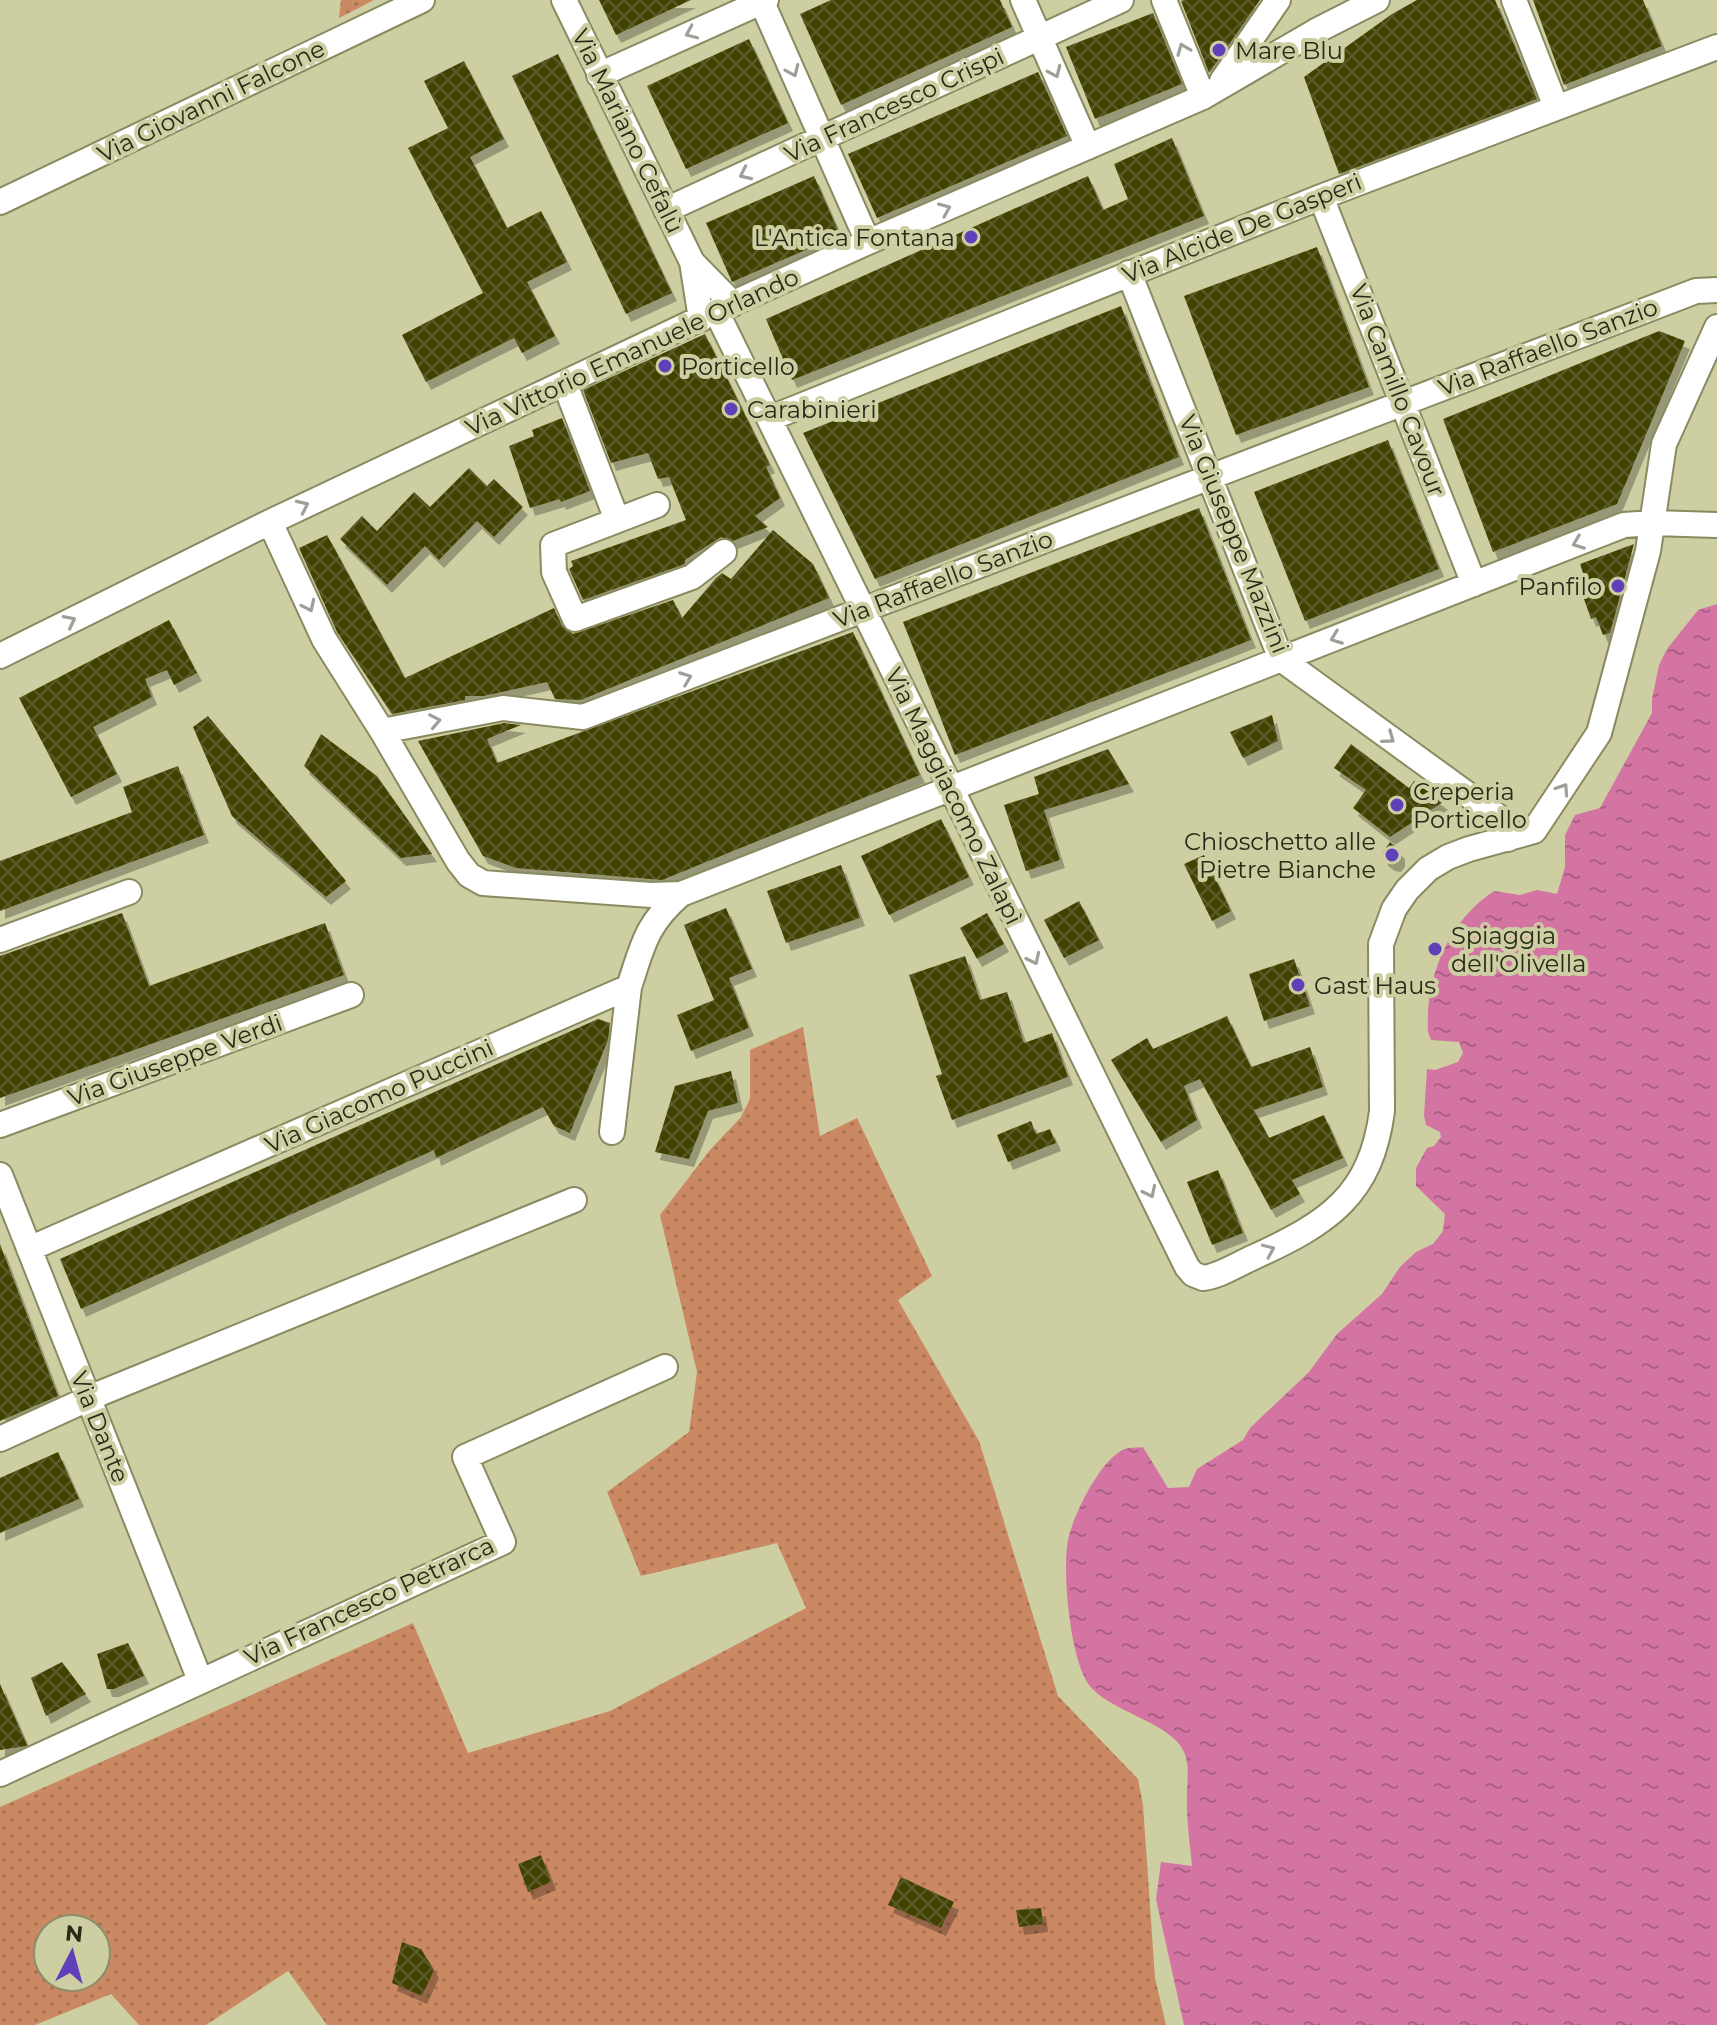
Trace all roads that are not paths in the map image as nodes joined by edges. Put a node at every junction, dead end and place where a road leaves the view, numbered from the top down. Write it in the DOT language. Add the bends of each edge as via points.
graph roads {
  1 [pos="422,0"];
  2 [pos="564,0"];
  3 [pos="1023,0"];
  4 [pos="1121,0"];
  5 [pos="1164,0"];
  6 [pos="1278,0"];
  7 [pos="1377,0"];
  8 [pos="1514,0"];
  9 [pos="763,1"];
  10 [pos="1316,31"];
  11 [pos="1040,38"];
  12 [pos="1717,47"];
  13 [pos="599,75"];
  14 [pos="1211,92"];
  15 [pos="1556,107"];
  16 [pos="823,138"];
  17 [pos="1088,147"];
  18 [pos="1321,197"];
  19 [pos="0,202"];
  20 [pos="666,210"];
  21 [pos="868,242"];
  22 [pos="692,262"];
  23 [pos="1129,273"];
  24 [pos="1717,290"];
  25 [pos="717,311"];
  26 [pos="1717,327"];
  27 [pos="565,384"];
  28 [pos="1402,402"];
  29 [pos="771,418"];
  30 [pos="1209,476"];
  31 [pos="657,505"];
  32 [pos="617,520"];
  33 [pos="270,522"];
  34 [pos="1653,523"];
  35 [pos="1717,525"];
  36 [pos="724,552"];
  37 [pos="1474,584"];
  38 [pos="863,610"];
  39 [pos="0,656"];
  40 [pos="1281,659"];
  41 [pos="382,731"];
  42 [pos="950,789"];
  43 [pos="1508,839"];
  44 [pos="129,892"];
  45 [pos="681,894"];
  46 [pos="0,940"];
  47 [pos="629,987"];
  48 [pos="351,995"];
  49 [pos="0,1125"];
  50 [pos="612,1132"];
  51 [pos="0,1175"];
  52 [pos="574,1200"];
  53 [pos="29,1249"];
  54 [pos="665,1367"];
  55 [pos="89,1398"];
  56 [pos="0,1439"];
  57 [pos="200,1680"];
  58 [pos="0,1774"];
  1 -- 19 [label="street, Via Giovanni Falcone"];
  2 -- 13 [label="street, Via Mariano Cefalù"];
  3 -- 11 [label="street"];
  4 -- 11 [label="street, Via Francesco Crispi"];
  14 -- 5 [label="street, one-way"];
  6 -- 10 [label="street" via="1273,12 1282,31 1296,36"];
  6 -- 14 [label="street"];
  7 -- 10 [label="street, Via Vittorio Emanuele Orlando"];
  8 -- 15 [label="street"];
  9 -- 13 [label="street, one-way"];
  9 -- 16 [label="street, one-way"];
  10 -- 14 [label="street, Via Vittorio Emanuele Orlando"];
  11 -- 16 [label="street, Via Francesco Crispi"];
  11 -- 17 [label="street, one-way"];
  12 -- 15 [label="street, Via Alcide De Gasperi"];
  13 -- 20 [label="street, Via Mariano Cefalù"];
  14 -- 17 [label="street, Via Vittorio Emanuele Orlando"];
  15 -- 18 [label="street, Via Alcide De Gasperi"];
  16 -- 20 [label="street, Via Francesco Crispi, one-way"];
  16 -- 21 [label="street"];
  21 -- 17 [label="street, Via Vittorio Emanuele Orlando, one-way"];
  18 -- 23 [label="street, Via Alcide De Gasperi"];
  18 -- 28 [label="street, Via Camillo Cavour"];
  20 -- 22 [label="street, Via Mariano Cefalù"];
  21 -- 25 [label="street, Via Vittorio Emanuele Orlando"];
  22 -- 25 [label="street, Via Mariano Cefalù"];
  22 -- 25 [label="street, Via Mariano Cefalù"];
  23 -- 29 [label="street, Via Alcide De Gasperi"];
  23 -- 30 [label="street, Via Giuseppe Mazzini"];
  24 -- 28 [label="street, Via Raffaello Sanzio" via="1696,291"];
  25 -- 27 [label="street, Via Vittorio Emanuele Orlando"];
  25 -- 29 [label="street, Via Maggiacomo Zalapì"];
  26 -- 34 [label="street" via="1668,432"];
  27 -- 32 [label="street"];
  33 -- 27 [label="street, Via Vittorio Emanuele Orlando, one-way"];
  28 -- 30 [label="street, Via Raffaello Sanzio"];
  28 -- 37 [label="street, Via Camillo Cavour"];
  29 -- 38 [label="street, Via Maggiacomo Zalapì"];
  30 -- 38 [label="street, Via Raffaello Sanzio"];
  30 -- 40 [label="street, Via Giuseppe Mazzini"];
  31 -- 32 [label="street"];
  32 -- 36 [label="street" via="553,545 554,572 575,619 692,577"];
  39 -- 33 [label="street, Via Vittorio Emanuele Orlando, one-way"];
  33 -- 41 [label="street, one-way" via="324,639"];
  34 -- 35 [label="street"];
  34 -- 37 [label="street, one-way" via="1624,525"];
  43 -- 34 [label="street, one-way" via="1534,831 1599,733"];
  37 -- 40 [label="street, one-way"];
  41 -- 38 [label="street, Via Raffaello Sanzio, one-way" via="503,708 583,717"];
  38 -- 42 [label="street, Via Maggiacomo Zalapì"];
  40 -- 42 [label="street"];
  40 -- 43 [label="street, Via Giuseppe Mazzini, one-way" via="1500,818"];
  41 -- 45 [label="street" via="458,861 483,883"];
  42 -- 43 [label="street, Via Maggiacomo Zalapì, one-way" via="1187,1267 1197,1277 1208,1277 1291,1240 1338,1207 1364,1177 1382,1111 1381,944 1394,909 1428,869 1448,857"];
  42 -- 45 [label="street"];
  44 -- 46 [label="street"];
  45 -- 47 [label="street" via="648,930"];
  47 -- 50 [label="street"];
  47 -- 53 [label="street, Via Giacomo Puccini"];
  48 -- 49 [label="street, Via Giuseppe Verdi"];
  51 -- 53 [label="street, Via Dante"];
  52 -- 55 [label="street"];
  53 -- 55 [label="street, Via Dante"];
  54 -- 57 [label="street, Via Francesco Petrarca" via="465,1457 503,1542"];
  55 -- 56 [label="street"];
  55 -- 57 [label="street, Via Dante"];
  57 -- 58 [label="street, Via Francesco Petrarca"];
}
